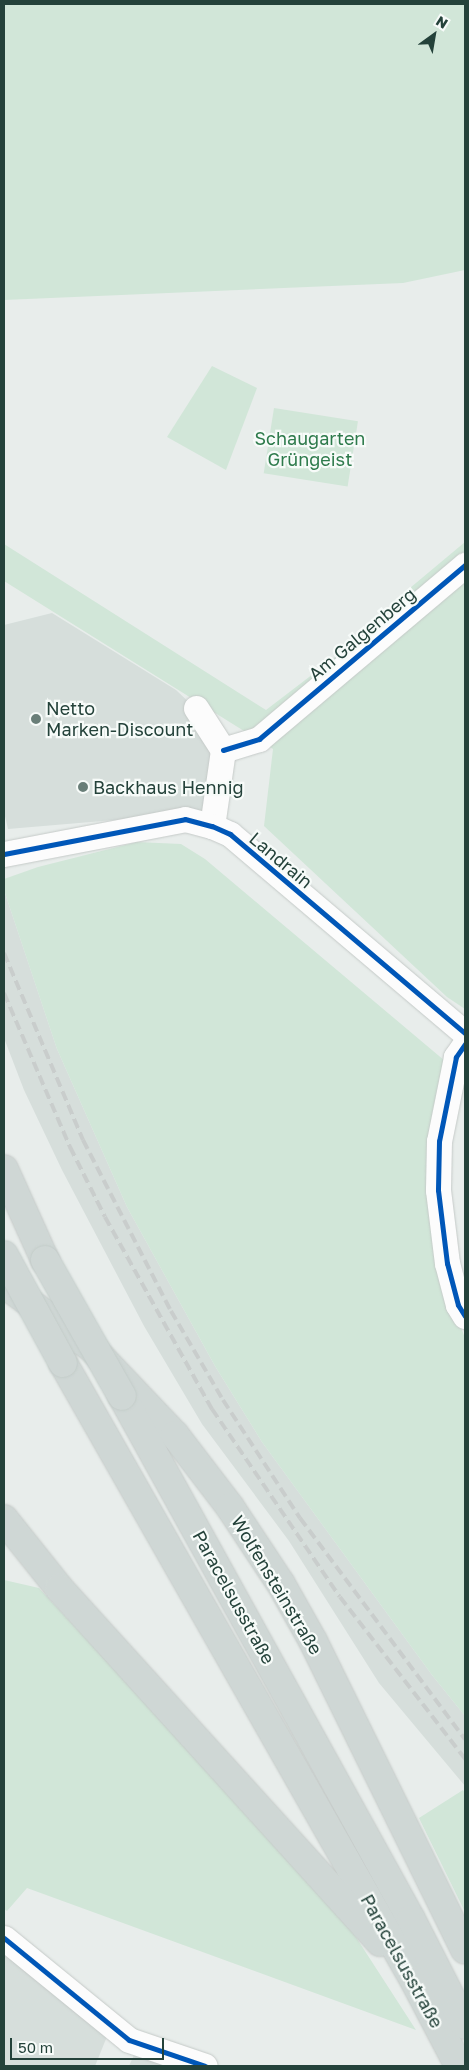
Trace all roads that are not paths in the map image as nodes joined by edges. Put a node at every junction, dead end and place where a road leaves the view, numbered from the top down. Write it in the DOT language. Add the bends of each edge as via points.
graph roads {
  1 [pos="465,565"];
  2 [pos="196,708"];
  3 [pos="223,750"];
  4 [pos="212,826"];
  5 [pos="4,854"];
  6 [pos="465,1033"];
  7 [pos="465,1044"];
  8 [pos="4,1169"];
  9 [pos="4,1255"];
  10 [pos="4,1284"];
  11 [pos="465,1316"];
  12 [pos="4,1519"];
  13 [pos="4,1938"];
  14 [pos="465,1950"];
  15 [pos="414,1980"];
  16 [pos="465,2025"];
  17 [pos="205,2066"];
  18 [pos="459,2066"];
  1 -- 3 [label="street, Am Galgenberg" via="259,738"];
  2 -- 3 [label="street"];
  3 -- 4 [label="street"];
  4 -- 5 [label="street, Landrain" via="185,819"];
  4 -- 6 [label="street, Landrain" via="230,834"];
  7 -- 11 [label="street" via="456,1058 439,1141 438,1190 447,1264 458,1306"];
  8 -- 16 [label="main road, Paracelsusstraße, bridge" via="45,1260 406,1910"];
  9 -- 15 [label="main road, Paracelsusstraße, bridge"];
  10 -- 14 [label="main road, Wolfensteinstraße" via="93,1349 175,1435 230,1507 281,1584 313,1641"];
  12 -- 15 [label="main road" via="59,1588"];
  13 -- 17 [label="street" via="129,2040"];
  15 -- 18 [label="main road, Paracelsusstraße"];
}
